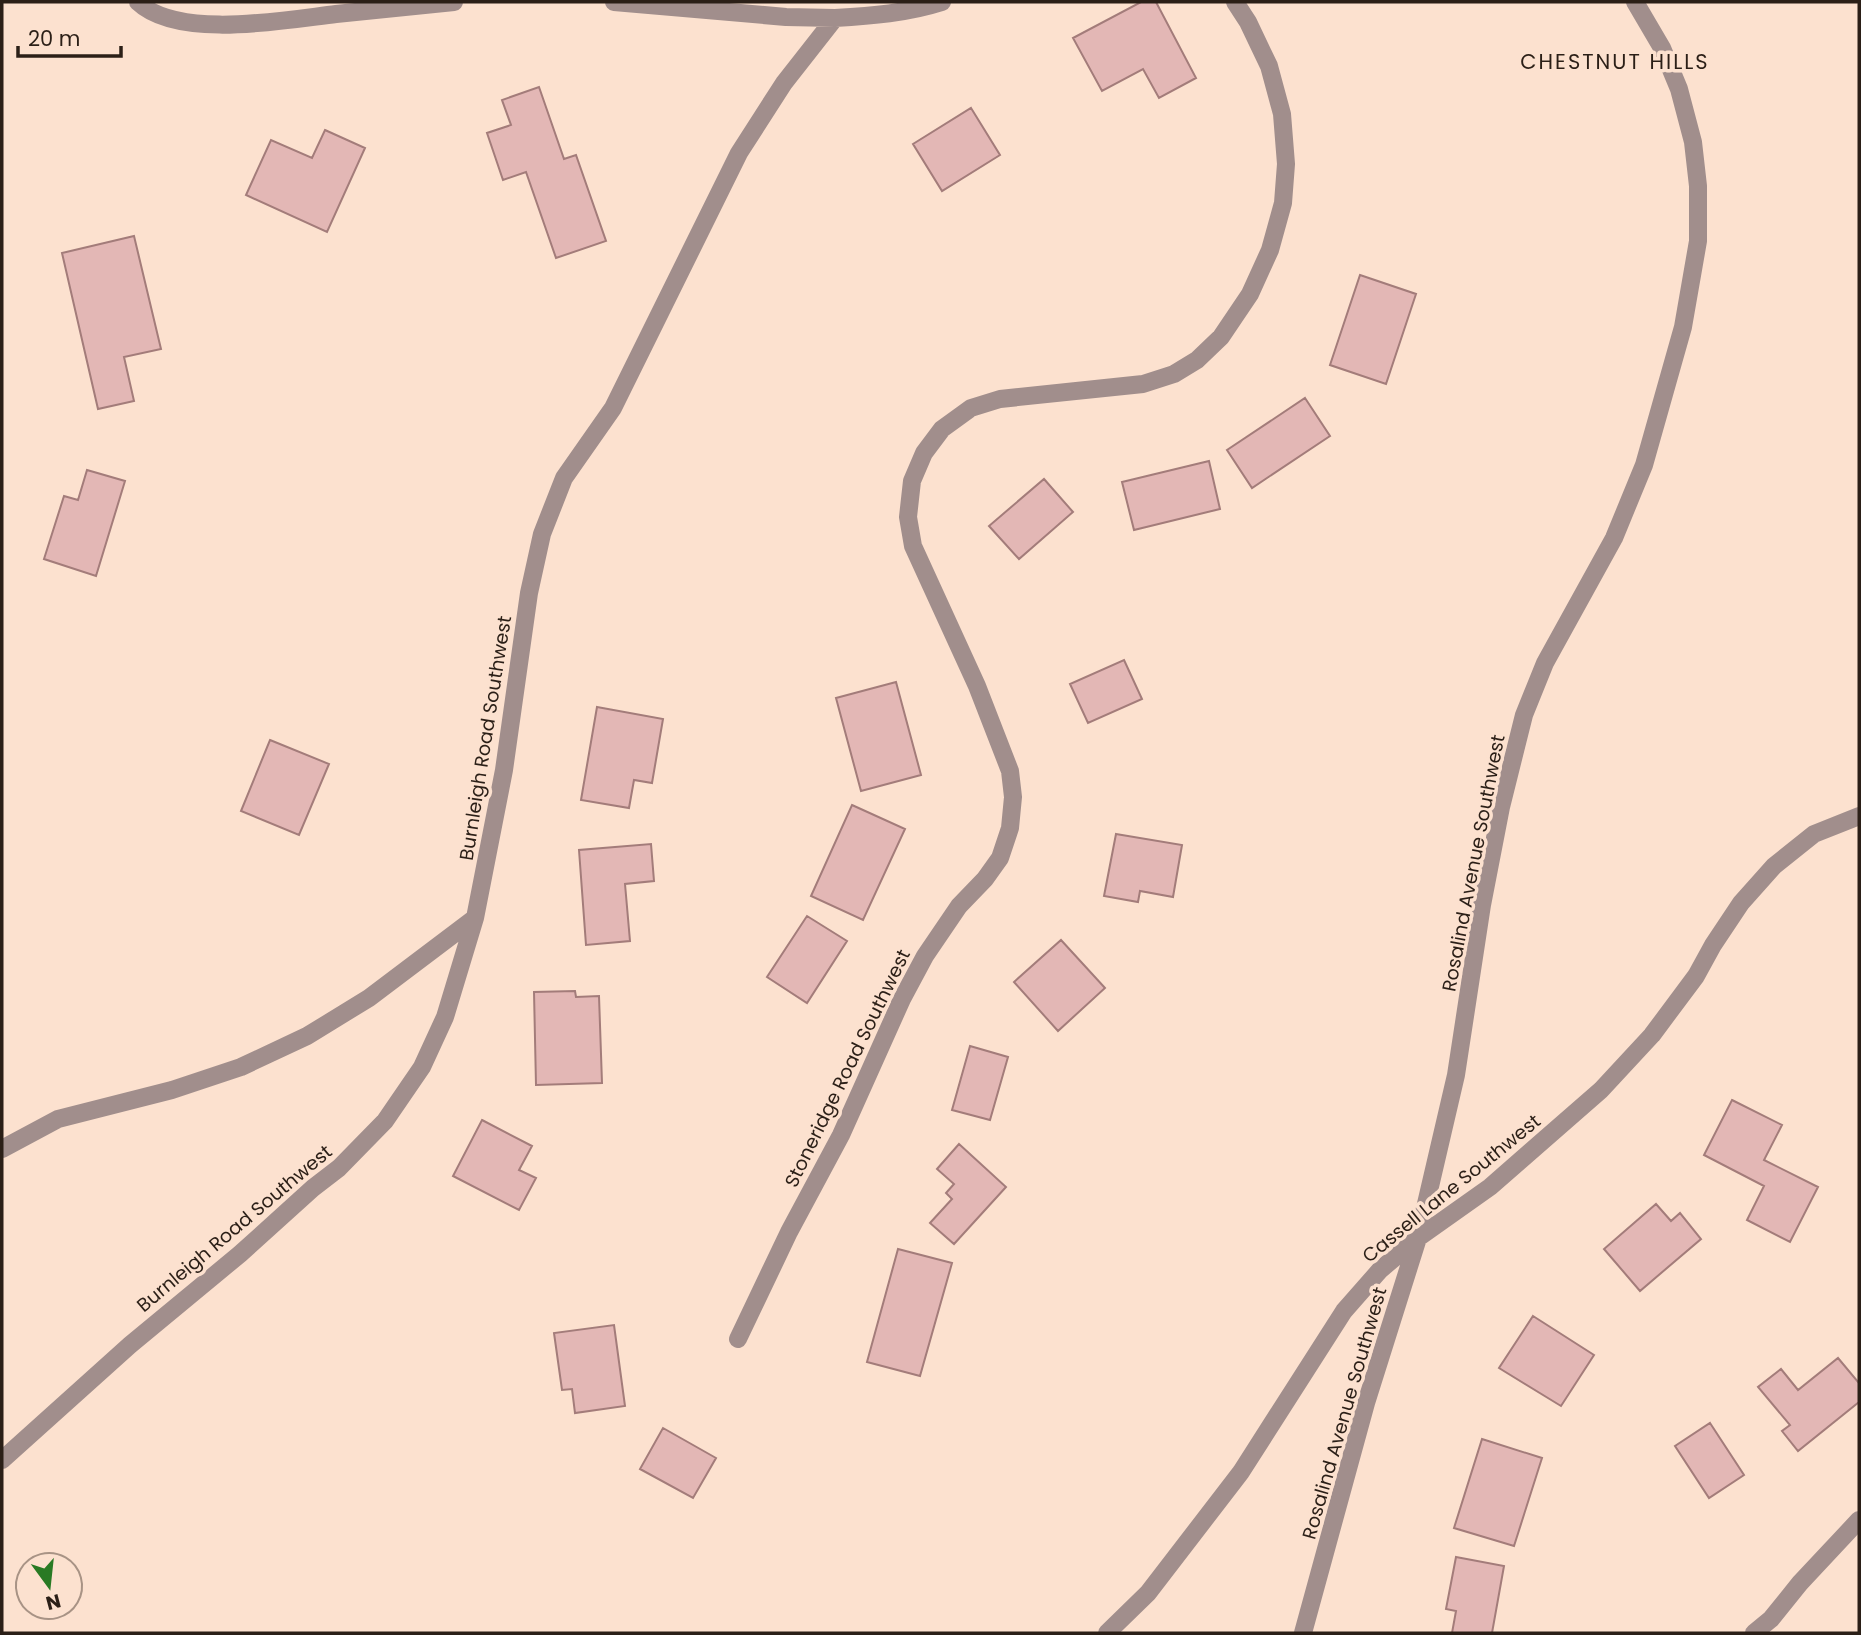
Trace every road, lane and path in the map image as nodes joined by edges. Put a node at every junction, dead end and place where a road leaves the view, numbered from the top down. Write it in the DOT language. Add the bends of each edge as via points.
graph roads {
  1 [pos="138,2"];
  2 [pos="454,2"];
  3 [pos="614,2"];
  4 [pos="942,2"];
  5 [pos="1235,2"];
  6 [pos="1635,2"];
  7 [pos="835,18"];
  8 [pos="1859,816"];
  9 [pos="475,918"];
  10 [pos="2,1149"];
  11 [pos="1418,1238"];
  12 [pos="738,1339"];
  13 [pos="2,1460"];
  14 [pos="1859,1520"];
  15 [pos="1771,1626"];
  16 [pos="1107,1633"];
  17 [pos="1303,1633"];
  18 [pos="1754,1633"];
  1 -- 2 [label="street" via="162,16 187,22 238,25"];
  3 -- 7 [label="street"];
  4 -- 7 [label="street"];
  5 -- 12 [label="street, Stoneridge Road Southwest" via="1269,66 1282,114 1286,164 1283,203 1270,250 1250,294 1221,337 1174,374 1143,384 1000,398 971,408 942,429 923,453 912,481 908,517 913,547 1010,771 1010,828 1000,858 959,906 902,999 841,1135"];
  6 -- 11 [label="street, Rosalind Avenue Southwest" via="1679,89 1693,142 1698,241 1683,327 1644,465 1614,538 1545,663 1524,715 1482,905 1456,1075"];
  7 -- 9 [label="street, Burnleigh Road Southwest" via="784,83 740,153 612,408 564,478 542,534 529,593 504,771"];
  8 -- 11 [label="street, Cassell Lane Southwest" via="1814,834 1774,866 1741,903 1652,1035 1601,1090 1490,1187"];
  9 -- 10 [label="street" via="369,998 307,1036 241,1067 172,1090 58,1119"];
  9 -- 13 [label="street, Burnleigh Road Southwest" via="445,1017 422,1067 385,1121 339,1168"];
  11 -- 16 [label="street, Cassell Lane Southwest" via="1380,1270 1345,1311 1241,1472 1148,1593"];
  11 -- 17 [label="street, Rosalind Avenue Southwest" via="1366,1403"];
  14 -- 15 [label="street" via="1800,1583"];
  15 -- 18 [label="street"];
}
